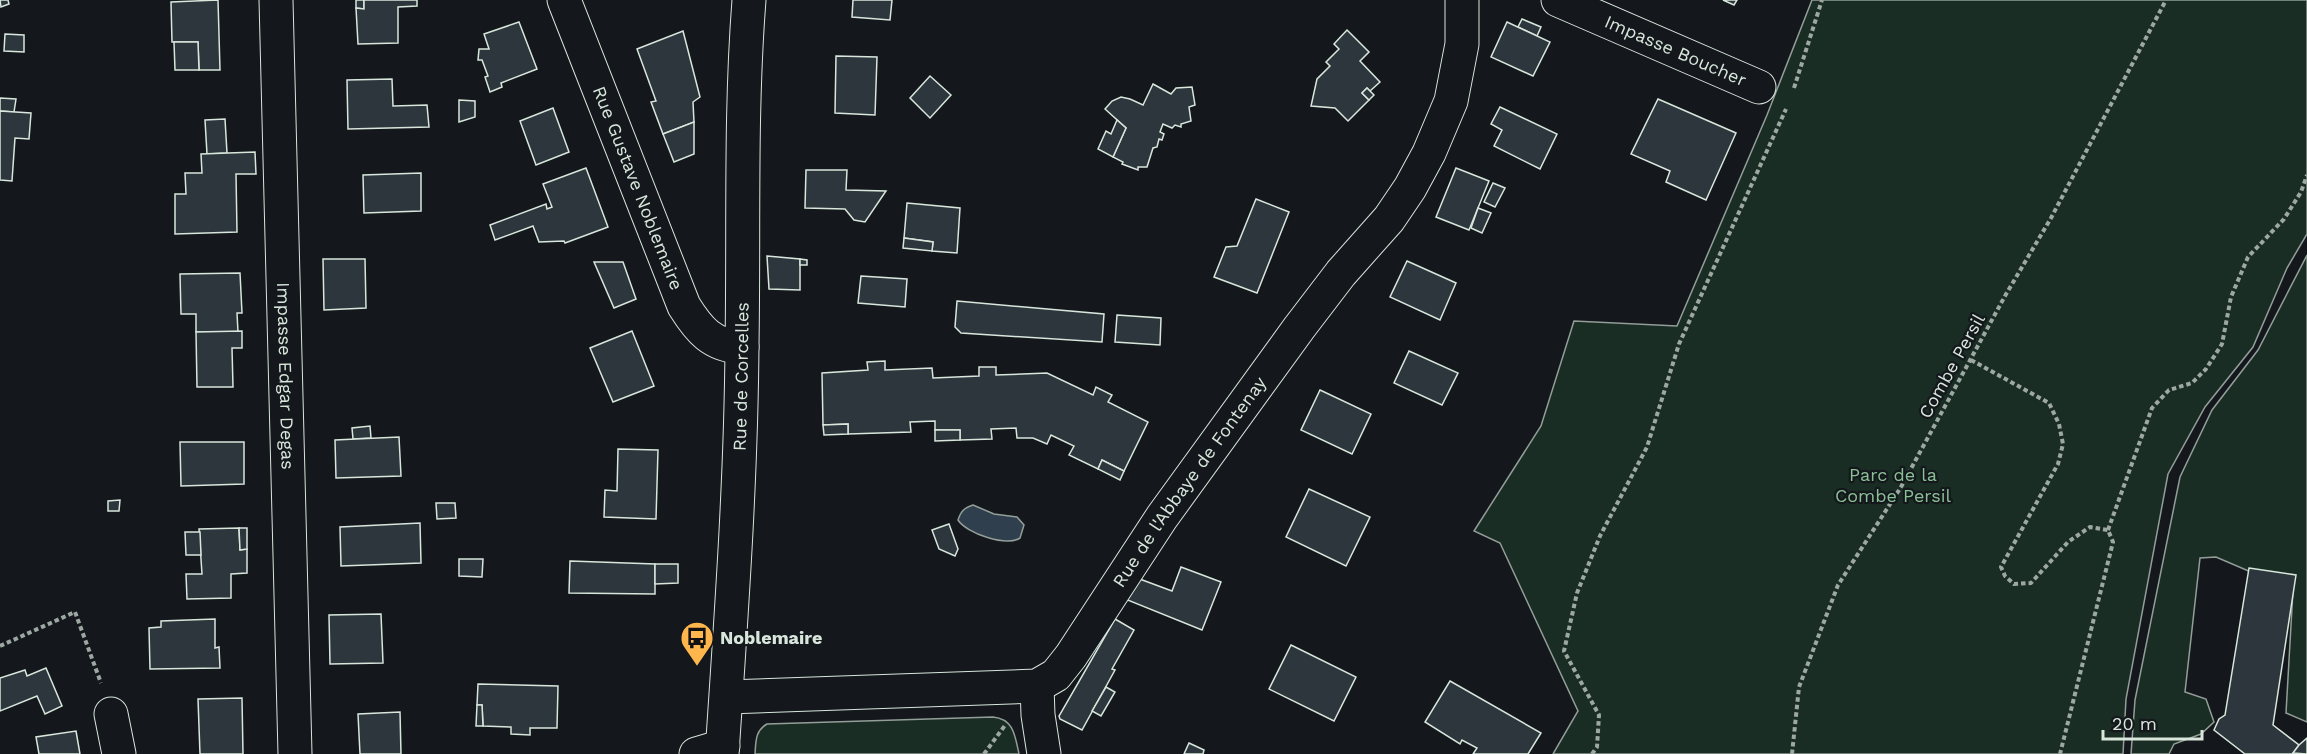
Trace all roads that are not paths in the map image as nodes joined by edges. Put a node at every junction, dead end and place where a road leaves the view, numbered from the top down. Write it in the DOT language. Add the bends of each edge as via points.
graph roads {
  1 [pos="276,0"];
  2 [pos="564,0"];
  3 [pos="749,0"];
  4 [pos="1462,0"];
  5 [pos="1558,0"];
  6 [pos="1760,87"];
  7 [pos="742,347"];
  8 [pos="1037,686"];
  9 [pos="727,697"];
  10 [pos="111,714"];
  11 [pos="714,751"];
  12 [pos="119,754"];
  13 [pos="295,754"];
  14 [pos="1044,754"];
  1 -- 13 [label="street, Impasse Edgar Degas"];
  2 -- 7 [label="street, Rue Gustave Noblemaire" via="684,306 697,326 717,343"];
  3 -- 7 [label="street, Rue de Corcelles" via="743,93"];
  4 -- 8 [label="street, Rue de l'Abbaye de Fontenay" via="1462,44 1451,101 1410,188 1299,328 1161,517 1071,656 1056,675"];
  5 -- 6 [label="street, Impasse Boucher"];
  7 -- 9 [label="street, Rue de Corcelles"];
  8 -- 9 [label="street"];
  8 -- 14 [label="street"];
  9 -- 11 [label="street, Rue de Corcelles"];
  10 -- 12 [label="street"];
}
